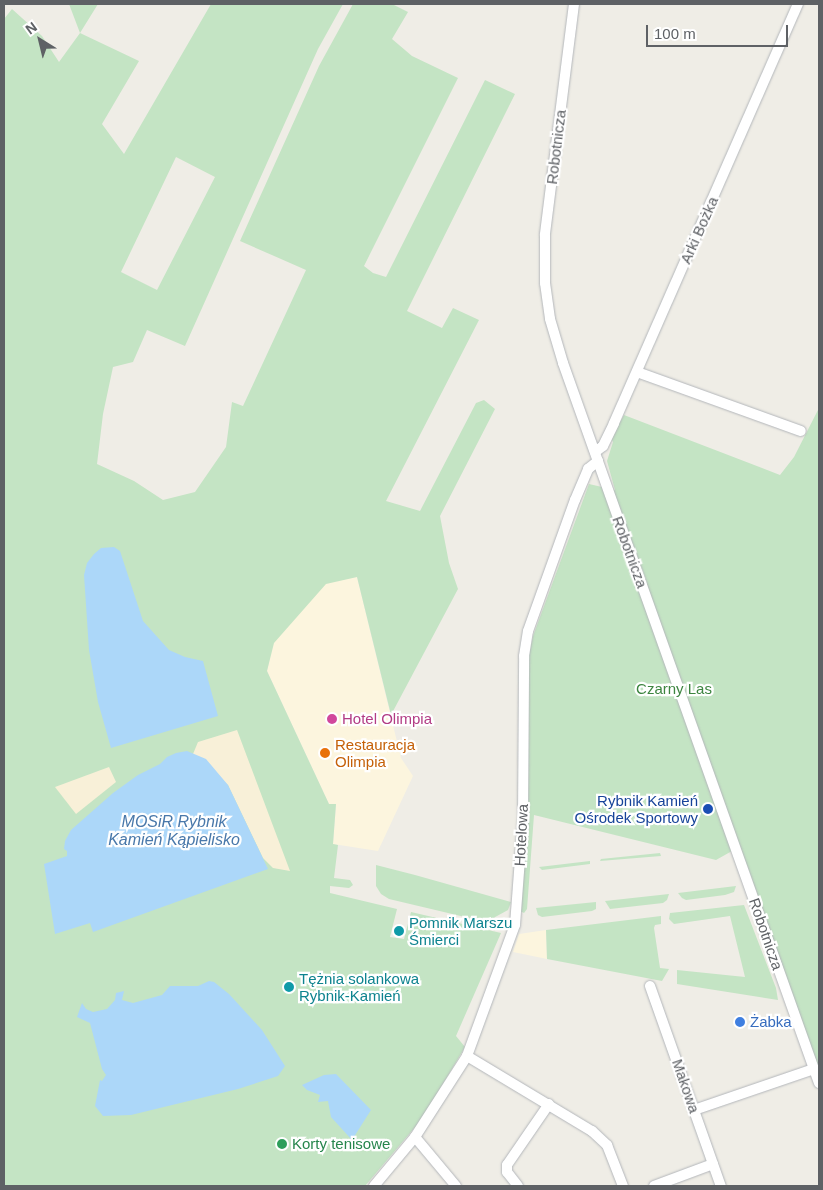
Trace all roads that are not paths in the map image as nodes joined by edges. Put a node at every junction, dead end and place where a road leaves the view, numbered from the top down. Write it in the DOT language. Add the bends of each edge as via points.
graph roads {
  1 [pos="574,4"];
  2 [pos="798,4"];
  3 [pos="637,372"];
  4 [pos="801,431"];
  5 [pos="597,456"];
  6 [pos="650,986"];
  7 [pos="467,1056"];
  8 [pos="814,1069"];
  9 [pos="819,1083"];
  10 [pos="549,1104"];
  11 [pos="694,1110"];
  12 [pos="415,1137"];
  13 [pos="714,1164"];
  14 [pos="374,1186"];
  15 [pos="456,1186"];
  16 [pos="518,1186"];
  17 [pos="623,1186"];
  18 [pos="654,1186"];
  19 [pos="721,1186"];
  1 -- 5 [label="street, Robotnicza" via="547,214 544,276 555,339"];
  2 -- 3 [label="street, Arki Bożka"];
  3 -- 4 [label="street"];
  3 -- 5 [label="street, Arki Bożka"];
  5 -- 7 [label="street, Hotelowa" via="578,493 528,631 524,656 522,818 515,925"];
  5 -- 8 [label="street, Robotnicza"];
  6 -- 11 [label="street, Makowa"];
  7 -- 10 [label="street"];
  7 -- 12 [label="street, Hotelowa"];
  8 -- 9 [label="street, Robotnicza"];
  8 -- 11 [label="street"];
  10 -- 16 [label="street" via="507,1164 507,1172"];
  10 -- 17 [label="street" via="592,1131 607,1145"];
  11 -- 13 [label="street, Makowa"];
  12 -- 14 [label="street, Hotelowa"];
  12 -- 15 [label="street"];
  13 -- 18 [label="street"];
  13 -- 19 [label="street, Makowa"];
}
